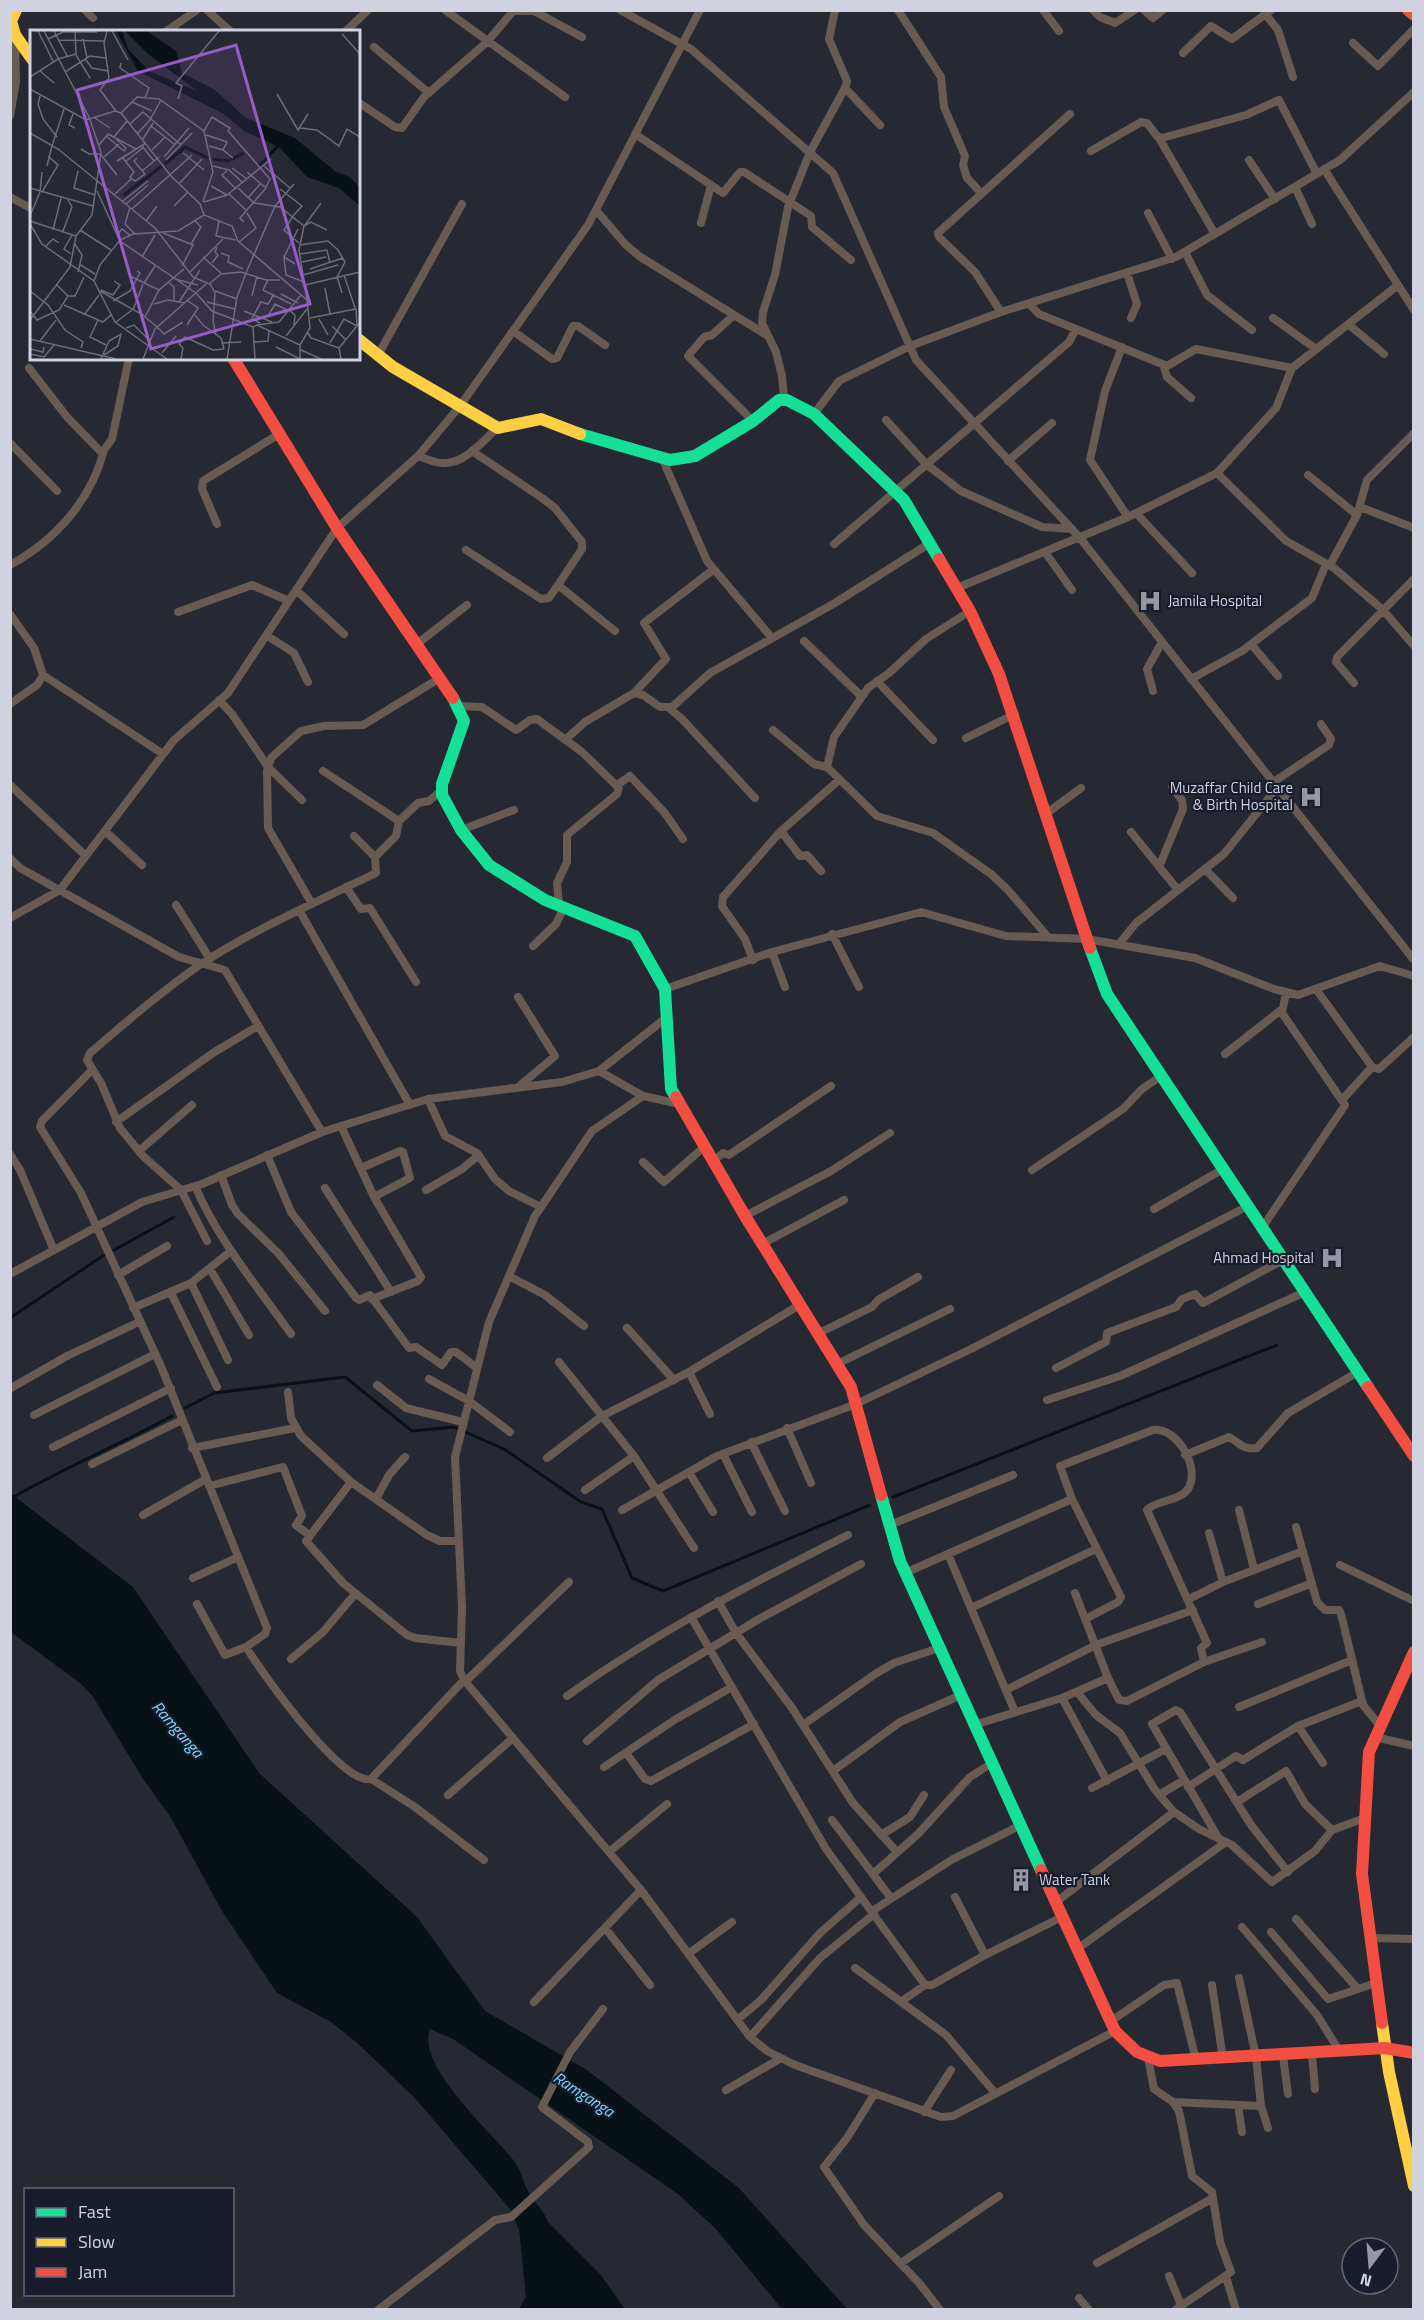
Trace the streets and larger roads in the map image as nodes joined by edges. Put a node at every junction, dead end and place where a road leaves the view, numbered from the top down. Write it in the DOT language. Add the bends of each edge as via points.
graph roads {
  1 [pos="16,10"];
  2 [pos="85,10"];
  3 [pos="197,10"];
  4 [pos="207,10"];
  5 [pos="368,10"];
  6 [pos="445,10"];
  7 [pos="700,10"];
  8 [pos="835,10"];
  9 [pos="898,10"];
  10 [pos="1043,10"];
  11 [pos="1093,10"];
  12 [pos="1134,10"];
  13 [pos="1144,10"];
  14 [pos="1163,10"];
  15 [pos="1408,10"];
  16 [pos="514,11"];
  17 [pos="626,12"];
  18 [pos="1269,13"];
  19 [pos="1413,15"];
  20 [pos="93,18"];
  21 [pos="1413,29"];
  22 [pos="168,30"];
  23 [pos="229,30"];
  24 [pos="347,30"];
  25 [pos="1059,31"];
  26 [pos="15,35"];
  27 [pos="582,37"];
  28 [pos="487,42"];
  29 [pos="1353,43"];
  30 [pos="682,45"];
  31 [pos="374,47"];
  32 [pos="1183,53"];
  33 [pos="30,56"];
  34 [pos="1293,77"];
  35 [pos="845,88"];
  36 [pos="1413,92"];
  37 [pos="429,93"];
  38 [pos="565,97"];
  39 [pos="360,103"];
  40 [pos="1070,114"];
  41 [pos="10,116"];
  42 [pos="880,125"];
  43 [pos="635,134"];
  44 [pos="1159,138"];
  45 [pos="1091,151"];
  46 [pos="810,153"];
  47 [pos="1249,160"];
  48 [pos="1321,171"];
  49 [pos="711,185"];
  50 [pos="1295,187"];
  51 [pos="981,193"];
  52 [pos="10,197"];
  53 [pos="1275,199"];
  54 [pos="790,201"];
  55 [pos="462,204"];
  56 [pos="30,208"];
  57 [pos="596,210"];
  58 [pos="1148,213"];
  59 [pos="701,223"];
  60 [pos="1312,225"];
  61 [pos="1215,234"];
  62 [pos="1185,252"];
  63 [pos="1172,259"];
  64 [pos="850,260"];
  65 [pos="1127,273"];
  66 [pos="1397,286"];
  67 [pos="1029,304"];
  68 [pos="1412,307"];
  69 [pos="1002,312"];
  70 [pos="734,315"];
  71 [pos="1131,318"];
  72 [pos="1273,318"];
  73 [pos="1348,324"];
  74 [pos="1076,329"];
  75 [pos="1252,330"];
  76 [pos="513,331"];
  77 [pos="768,336"];
  78 [pos="360,341"];
  79 [pos="605,345"];
  80 [pos="910,346"];
  81 [pos="1122,348"];
  82 [pos="1316,349"];
  83 [pos="1384,354"];
  84 [pos="378,355"];
  85 [pos="129,360"];
  86 [pos="234,360"];
  87 [pos="1163,364"];
  88 [pos="29,368"];
  89 [pos="1292,368"];
  90 [pos="1191,398"];
  91 [pos="784,399"];
  92 [pos="460,406"];
  93 [pos="814,414"];
  94 [pos="886,420"];
  95 [pos="753,421"];
  96 [pos="974,423"];
  97 [pos="1052,423"];
  98 [pos="498,427"];
  99 [pos="1413,433"];
  100 [pos="279,434"];
  101 [pos="10,443"];
  102 [pos="104,450"];
  103 [pos="472,451"];
  104 [pos="418,456"];
  105 [pos="662,458"];
  106 [pos="1008,461"];
  107 [pos="926,464"];
  108 [pos="1217,473"];
  109 [pos="1308,476"];
  110 [pos="894,490"];
  111 [pos="57,491"];
  112 [pos="1359,511"];
  113 [pos="1132,515"];
  114 [pos="217,524"];
  115 [pos="337,528"];
  116 [pos="1413,528"];
  117 [pos="1072,529"];
  118 [pos="1080,538"];
  119 [pos="930,543"];
  120 [pos="834,544"];
  121 [pos="466,550"];
  122 [pos="1045,552"];
  123 [pos="10,565"];
  124 [pos="1328,565"];
  125 [pos="714,569"];
  126 [pos="1192,573"];
  127 [pos="1413,579"];
  128 [pos="558,585"];
  129 [pos="957,588"];
  130 [pos="296,590"];
  131 [pos="1072,590"];
  132 [pos="289,601"];
  133 [pos="467,605"];
  134 [pos="1383,610"];
  135 [pos="970,611"];
  136 [pos="178,612"];
  137 [pos="10,614"];
  138 [pos="615,631"];
  139 [pos="344,634"];
  140 [pos="266,635"];
  141 [pos="772,638"];
  142 [pos="804,640"];
  143 [pos="1162,642"];
  144 [pos="417,644"];
  145 [pos="1251,644"];
  146 [pos="1413,646"];
  147 [pos="43,675"];
  148 [pos="1278,676"];
  149 [pos="440,678"];
  150 [pos="1191,679"];
  151 [pos="877,681"];
  152 [pos="308,682"];
  153 [pos="1354,683"];
  154 [pos="1153,691"];
  155 [pos="634,693"];
  156 [pos="861,696"];
  157 [pos="219,700"];
  158 [pos="10,704"];
  159 [pos="457,706"];
  160 [pos="669,708"];
  161 [pos="1015,714"];
  162 [pos="1321,724"];
  163 [pos="773,730"];
  164 [pos="966,738"];
  165 [pos="566,739"];
  166 [pos="933,740"];
  167 [pos="163,754"];
  168 [pos="268,767"];
  169 [pos="827,767"];
  170 [pos="324,771"];
  171 [pos="839,780"];
  172 [pos="10,785"];
  173 [pos="617,785"];
  174 [pos="1274,785"];
  175 [pos="1172,787"];
  176 [pos="1081,788"];
  177 [pos="442,790"];
  178 [pos="755,798"];
  179 [pos="302,800"];
  180 [pos="514,810"];
  181 [pos="1047,813"];
  182 [pos="399,821"];
  183 [pos="461,830"];
  184 [pos="105,831"];
  185 [pos="781,831"];
  186 [pos="1131,832"];
  187 [pos="354,836"];
  188 [pos="683,839"];
  189 [pos="86,856"];
  190 [pos="375,857"];
  191 [pos="10,858"];
  192 [pos="142,865"];
  193 [pos="1159,867"];
  194 [pos="1205,868"];
  195 [pos="821,871"];
  196 [pos="346,887"];
  197 [pos="60,890"];
  198 [pos="1178,890"];
  199 [pos="1233,898"];
  200 [pos="312,904"];
  201 [pos="176,905"];
  202 [pos="562,906"];
  203 [pos="299,910"];
  204 [pos="10,918"];
  205 [pos="832,934"];
  206 [pos="1048,938"];
  207 [pos="1087,939"];
  208 [pos="1119,944"];
  209 [pos="533,946"];
  210 [pos="772,952"];
  211 [pos="753,960"];
  212 [pos="1413,960"];
  213 [pos="206,961"];
  214 [pos="1413,976"];
  215 [pos="416,982"];
  216 [pos="785,987"];
  217 [pos="859,987"];
  218 [pos="665,989"];
  219 [pos="1316,989"];
  220 [pos="1286,992"];
  221 [pos="518,997"];
  222 [pos="1281,1011"];
  223 [pos="667,1017"];
  224 [pos="258,1026"];
  225 [pos="1413,1037"];
  226 [pos="1225,1054"];
  227 [pos="1372,1067"];
  228 [pos="92,1070"];
  229 [pos="599,1071"];
  230 [pos="1161,1076"];
  231 [pos="831,1086"];
  232 [pos="517,1088"];
  233 [pos="643,1096"];
  234 [pos="428,1099"];
  235 [pos="1342,1100"];
  236 [pos="680,1104"];
  237 [pos="192,1105"];
  238 [pos="410,1105"];
  239 [pos="116,1122"];
  240 [pos="341,1126"];
  241 [pos="322,1132"];
  242 [pos="890,1133"];
  243 [pos="704,1147"];
  244 [pos="139,1151"];
  245 [pos="10,1154"];
  246 [pos="267,1155"];
  247 [pos="479,1155"];
  248 [pos="713,1161"];
  249 [pos="643,1162"];
  250 [pos="361,1168"];
  251 [pos="1223,1169"];
  252 [pos="1032,1170"];
  253 [pos="221,1175"];
  254 [pos="195,1185"];
  255 [pos="325,1188"];
  256 [pos="181,1190"];
  257 [pos="426,1190"];
  258 [pos="374,1197"];
  259 [pos="844,1200"];
  260 [pos="1248,1206"];
  261 [pos="540,1207"];
  262 [pos="1154,1209"];
  263 [pos="745,1216"];
  264 [pos="96,1226"];
  265 [pos="1262,1228"];
  266 [pos="207,1241"];
  267 [pos="764,1243"];
  268 [pos="167,1246"];
  269 [pos="53,1248"];
  270 [pos="231,1251"];
  271 [pos="1284,1260"];
  272 [pos="210,1269"];
  273 [pos="10,1274"];
  274 [pos="118,1275"];
  275 [pos="508,1276"];
  276 [pos="918,1276"];
  277 [pos="190,1283"];
  278 [pos="391,1292"];
  279 [pos="1305,1292"];
  280 [pos="171,1293"];
  281 [pos="372,1299"];
  282 [pos="801,1304"];
  283 [pos="133,1308"];
  284 [pos="950,1309"];
  285 [pos="325,1311"];
  286 [pos="139,1322"];
  287 [pos="584,1326"];
  288 [pos="627,1328"];
  289 [pos="291,1334"];
  290 [pos="819,1334"];
  291 [pos="249,1335"];
  292 [pos="155,1354"];
  293 [pos="228,1360"];
  294 [pos="559,1362"];
  295 [pos="837,1364"];
  296 [pos="477,1368"];
  297 [pos="1056,1368"];
  298 [pos="689,1372"];
  299 [pos="1358,1372"];
  300 [pos="429,1379"];
  301 [pos="674,1380"];
  302 [pos="377,1385"];
  303 [pos="217,1387"];
  304 [pos="11,1388"];
  305 [pos="171,1388"];
  306 [pos="288,1392"];
  307 [pos="1047,1400"];
  308 [pos="469,1401"];
  309 [pos="856,1404"];
  310 [pos="710,1414"];
  311 [pos="34,1416"];
  312 [pos="602,1416"];
  313 [pos="182,1420"];
  314 [pos="463,1425"];
  315 [pos="295,1428"];
  316 [pos="787,1428"];
  317 [pos="510,1432"];
  318 [pos="751,1442"];
  319 [pos="53,1447"];
  320 [pos="192,1448"];
  321 [pos="723,1454"];
  322 [pos="1185,1455"];
  323 [pos="405,1456"];
  324 [pos="634,1456"];
  325 [pos="1413,1456"];
  326 [pos="547,1458"];
  327 [pos="92,1464"];
  328 [pos="689,1472"];
  329 [pos="1013,1475"];
  330 [pos="207,1482"];
  331 [pos="351,1482"];
  332 [pos="811,1483"];
  333 [pos="585,1490"];
  334 [pos="658,1490"];
  335 [pos="376,1499"];
  336 [pos="1072,1500"];
  337 [pos="622,1510"];
  338 [pos="1239,1510"];
  339 [pos="784,1511"];
  340 [pos="712,1512"];
  341 [pos="752,1512"];
  342 [pos="143,1515"];
  343 [pos="890,1525"];
  344 [pos="1296,1527"];
  345 [pos="1209,1533"];
  346 [pos="309,1535"];
  347 [pos="848,1535"];
  348 [pos="459,1541"];
  349 [pos="694,1548"];
  350 [pos="1096,1549"];
  351 [pos="1302,1551"];
  352 [pos="948,1554"];
  353 [pos="238,1557"];
  354 [pos="861,1564"];
  355 [pos="1340,1565"];
  356 [pos="1254,1569"];
  357 [pos="905,1573"];
  358 [pos="193,1578"];
  359 [pos="569,1582"];
  360 [pos="1223,1582"];
  361 [pos="1312,1583"];
  362 [pos="1075,1593"];
  363 [pos="355,1594"];
  364 [pos="1189,1599"];
  365 [pos="718,1601"];
  366 [pos="1413,1601"];
  367 [pos="197,1604"];
  368 [pos="1258,1604"];
  369 [pos="971,1608"];
  370 [pos="1193,1610"];
  371 [pos="691,1617"];
  372 [pos="1085,1619"];
  373 [pos="736,1633"];
  374 [pos="1262,1642"];
  375 [pos="461,1643"];
  376 [pos="1096,1646"];
  377 [pos="246,1647"];
  378 [pos="939,1648"];
  379 [pos="711,1650"];
  380 [pos="1413,1652"];
  381 [pos="291,1659"];
  382 [pos="1352,1660"];
  383 [pos="1204,1662"];
  384 [pos="1108,1678"];
  385 [pos="465,1681"];
  386 [pos="732,1687"];
  387 [pos="1006,1690"];
  388 [pos="1077,1692"];
  389 [pos="961,1695"];
  390 [pos="567,1696"];
  391 [pos="1062,1698"];
  392 [pos="1362,1701"];
  393 [pos="1239,1707"];
  394 [pos="1015,1712"];
  395 [pos="754,1724"];
  396 [pos="803,1725"];
  397 [pos="975,1725"];
  398 [pos="1298,1726"];
  399 [pos="1378,1731"];
  400 [pos="513,1738"];
  401 [pos="587,1741"];
  402 [pos="1413,1746"];
  403 [pos="1166,1749"];
  404 [pos="627,1754"];
  405 [pos="992,1763"];
  406 [pos="1323,1763"];
  407 [pos="1140,1764"];
  408 [pos="604,1767"];
  409 [pos="1216,1770"];
  410 [pos="833,1771"];
  411 [pos="371,1779"];
  412 [pos="1107,1781"];
  413 [pos="1186,1784"];
  414 [pos="1092,1788"];
  415 [pos="448,1795"];
  416 [pos="924,1795"];
  417 [pos="1160,1795"];
  418 [pos="1237,1802"];
  419 [pos="667,1804"];
  420 [pos="1174,1812"];
  421 [pos="1365,1818"];
  422 [pos="832,1820"];
  423 [pos="1020,1825"];
  424 [pos="1332,1830"];
  425 [pos="881,1835"];
  426 [pos="1222,1841"];
  427 [pos="609,1852"];
  428 [pos="897,1852"];
  429 [pos="484,1860"];
  430 [pos="1288,1872"];
  431 [pos="873,1874"];
  432 [pos="641,1890"];
  433 [pos="861,1897"];
  434 [pos="955,1897"];
  435 [pos="891,1898"];
  436 [pos="1056,1902"];
  437 [pos="873,1912"];
  438 [pos="1062,1917"];
  439 [pos="1296,1919"];
  440 [pos="732,1922"];
  441 [pos="1242,1927"];
  442 [pos="605,1928"];
  443 [pos="1271,1932"];
  444 [pos="1370,1938"];
  445 [pos="1413,1940"];
  446 [pos="1077,1949"];
  447 [pos="688,1954"];
  448 [pos="985,1955"];
  449 [pos="855,1968"];
  450 [pos="1239,1978"];
  451 [pos="1376,1983"];
  452 [pos="650,1985"];
  453 [pos="925,1985"];
  454 [pos="1212,1985"];
  455 [pos="1358,1989"];
  456 [pos="902,2001"];
  457 [pos="534,2002"];
  458 [pos="603,2009"];
  459 [pos="737,2020"];
  460 [pos="1113,2026"];
  461 [pos="750,2037"];
  462 [pos="1385,2048"];
  463 [pos="1340,2052"];
  464 [pos="1413,2053"];
  465 [pos="1312,2054"];
  466 [pos="1283,2056"];
  467 [pos="1256,2057"];
  468 [pos="782,2058"];
  469 [pos="1148,2058"];
  470 [pos="1223,2058"];
  471 [pos="1196,2060"];
  472 [pos="951,2070"];
  473 [pos="1315,2089"];
  474 [pos="726,2090"];
  475 [pos="876,2093"];
  476 [pos="995,2094"];
  477 [pos="1288,2094"];
  478 [pos="1173,2102"];
  479 [pos="1238,2105"];
  480 [pos="1261,2106"];
  481 [pos="924,2112"];
  482 [pos="1268,2128"];
  483 [pos="1242,2132"];
  484 [pos="1413,2186"];
  485 [pos="999,2196"];
  486 [pos="1214,2198"];
  487 [pos="900,2263"];
  488 [pos="1097,2264"];
  489 [pos="1169,2276"];
  490 [pos="1226,2277"];
  491 [pos="1078,2298"];
  492 [pos="1178,2307"];
  493 [pos="378,2310"];
  494 [pos="940,2310"];
  495 [pos="1089,2310"];
  496 [pos="1236,2310"];
  1 -- 26 [label="street" via="11,21"];
  2 -- 20 [label="street"];
  3 -- 22 [label="street"];
  4 -- 23 [label="street"];
  5 -- 24 [label="street"];
  6 -- 28 [label="street"];
  7 -- 30 [label="street"];
  8 -- 35 [label="street" via="829,39 847,81"];
  9 -- 51 [label="street" via="941,77 944,107 965,156 967,178"];
  10 -- 25 [label="street"];
  11 -- 12 [label="street" via="1115,23"];
  13 -- 14 [label="street" via="1154,18"];
  15 -- 19 [label="street"];
  16 -- 27 [label="street" via="534,11"];
  16 -- 28 [label="street"];
  17 -- 30 [label="street"];
  18 -- 32 [label="street" via="1232,39 1211,26"];
  18 -- 34 [label="street"];
  21 -- 29 [label="street" via="1378,66"];
  26 -- 33 [label="street"];
  26 -- 41 [label="street" via="16,82"];
  28 -- 37 [label="street"];
  28 -- 38 [label="street"];
  30 -- 43 [label="street"];
  30 -- 46 [label="street"];
  31 -- 37 [label="street"];
  35 -- 42 [label="street"];
  35 -- 46 [label="street"];
  36 -- 48 [label="street" via="1340,160"];
  37 -- 39 [label="street" via="405,125 398,128"];
  40 -- 51 [label="street"];
  43 -- 49 [label="street"];
  43 -- 57 [label="street"];
  44 -- 45 [label="street" via="1144,122"];
  44 -- 48 [label="street" via="1245,115 1280,100"];
  44 -- 61 [label="street"];
  46 -- 54 [label="street"];
  46 -- 80 [label="street" via="833,172"];
  47 -- 53 [label="street"];
  48 -- 50 [label="street"];
  48 -- 66 [label="street"];
  49 -- 54 [label="street" via="725,193 737,175 744,172"];
  49 -- 59 [label="street"];
  50 -- 53 [label="street"];
  50 -- 60 [label="street"];
  51 -- 69 [label="street" via="938,234 975,272"];
  52 -- 56 [label="street"];
  53 -- 61 [label="street"];
  54 -- 64 [label="street" via="811,216 812,227"];
  54 -- 77 [label="street" via="762,323"];
  55 -- 84 [label="street"];
  57 -- 70 [label="street" via="639,256"];
  57 -- 76 [label="street"];
  58 -- 63 [label="street"];
  61 -- 62 [label="street"];
  62 -- 63 [label="street"];
  62 -- 75 [label="street" via="1208,295"];
  63 -- 65 [label="street"];
  65 -- 67 [label="street"];
  65 -- 71 [label="street" via="1137,304"];
  66 -- 68 [label="street"];
  66 -- 73 [label="street"];
  67 -- 69 [label="street"];
  67 -- 74 [label="street" via="1039,314"];
  69 -- 80 [label="street"];
  70 -- 77 [label="street"];
  70 -- 95 [label="street" via="712,335 704,337 688,356"];
  72 -- 82 [label="street"];
  73 -- 82 [label="street"];
  73 -- 83 [label="street"];
  74 -- 81 [label="street"];
  74 -- 96 [label="street" via="1069,342"];
  76 -- 79 [label="street" via="552,359 557,358 573,326"];
  76 -- 92 [label="street"];
  77 -- 91 [label="street" via="782,376"];
  78 -- 84 [label="street"];
  80 -- 93 [label="street" via="839,381"];
  80 -- 96 [label="street" via="916,360"];
  81 -- 87 [label="street"];
  81 -- 113 [label="street" via="1102,403 1090,460"];
  82 -- 89 [label="street"];
  84 -- 92 [label="street"];
  85 -- 102 [label="street" via="112,439"];
  86 -- 100 [label="street"];
  87 -- 89 [label="street" via="1172,365 1196,349"];
  87 -- 90 [label="street" via="1167,377"];
  88 -- 102 [label="street" via="94,448"];
  89 -- 108 [label="street" via="1276,408"];
  91 -- 93 [label="street"];
  91 -- 95 [label="street"];
  92 -- 98 [label="street"];
  92 -- 104 [label="street"];
  93 -- 110 [label="street"];
  94 -- 107 [label="street"];
  95 -- 105 [label="street" via="695,456"];
  96 -- 106 [label="street"];
  96 -- 107 [label="street"];
  97 -- 106 [label="street"];
  98 -- 103 [label="street"];
  98 -- 105 [label="street" via="541,419 592,439"];
  99 -- 112 [label="street" via="1367,480"];
  100 -- 114 [label="street" via="203,481 202,489"];
  100 -- 115 [label="street"];
  101 -- 111 [label="street"];
  102 -- 123 [label="street" via="97,476 77,511 24,558"];
  103 -- 104 [label="street" via="442,464"];
  103 -- 128 [label="street" via="542,498 582,542 582,549"];
  104 -- 115 [label="street"];
  105 -- 125 [label="street" via="699,548"];
  106 -- 117 [label="street"];
  107 -- 110 [label="street"];
  107 -- 117 [label="street" via="971,496 1042,527"];
  108 -- 113 [label="street"];
  108 -- 124 [label="street" via="1286,541"];
  109 -- 112 [label="street"];
  110 -- 119 [label="street"];
  110 -- 120 [label="street"];
  112 -- 116 [label="street"];
  112 -- 124 [label="street"];
  113 -- 118 [label="street"];
  113 -- 126 [label="street"];
  115 -- 130 [label="street"];
  115 -- 144 [label="street"];
  117 -- 118 [label="street"];
  118 -- 122 [label="street"];
  118 -- 143 [label="street"];
  119 -- 129 [label="street"];
  119 -- 141 [label="street"];
  121 -- 128 [label="street" via="541,599 549,597"];
  122 -- 129 [label="street"];
  122 -- 131 [label="street"];
  124 -- 134 [label="street"];
  124 -- 145 [label="street" via="1312,598"];
  125 -- 141 [label="street"];
  125 -- 155 [label="street" via="644,623 666,659"];
  127 -- 134 [label="street"];
  128 -- 138 [label="street"];
  129 -- 135 [label="street"];
  130 -- 132 [label="street"];
  130 -- 139 [label="street"];
  132 -- 136 [label="street" via="252,585"];
  132 -- 140 [label="street"];
  133 -- 144 [label="street"];
  134 -- 146 [label="street"];
  134 -- 153 [label="street" via="1337,657 1336,662"];
  135 -- 151 [label="street" via="926,639 890,674"];
  135 -- 161 [label="street"];
  137 -- 147 [label="street" via="34,648"];
  140 -- 152 [label="street" via="294,653"];
  140 -- 157 [label="street" via="228,693"];
  141 -- 160 [label="street" via="710,673"];
  142 -- 156 [label="street"];
  143 -- 150 [label="street"];
  143 -- 154 [label="street" via="1147,669"];
  144 -- 149 [label="street"];
  145 -- 148 [label="street"];
  145 -- 150 [label="street"];
  147 -- 158 [label="street" via="37,685"];
  147 -- 167 [label="street"];
  149 -- 159 [label="street"];
  149 -- 168 [label="street" via="363,726 324,726 301,731 273,754"];
  150 -- 174 [label="street"];
  151 -- 156 [label="street"];
  151 -- 166 [label="street"];
  155 -- 160 [label="street"];
  155 -- 165 [label="street" via="585,722"];
  156 -- 169 [label="street" via="834,737"];
  157 -- 167 [label="street"];
  157 -- 168 [label="street"];
  159 -- 165 [label="street" via="482,707 516,730 537,719"];
  159 -- 177 [label="street" via="464,721"];
  160 -- 178 [label="street"];
  161 -- 164 [label="street"];
  161 -- 181 [label="street"];
  162 -- 174 [label="street" via="1331,739 1329,745"];
  163 -- 169 [label="street" via="814,764"];
  165 -- 173 [label="street"];
  167 -- 184 [label="street"];
  168 -- 179 [label="street"];
  168 -- 200 [label="street" via="268,828"];
  169 -- 171 [label="street"];
  170 -- 182 [label="street"];
  171 -- 185 [label="street"];
  171 -- 206 [label="street" via="877,816 933,833 991,874"];
  172 -- 189 [label="street"];
  173 -- 188 [label="street" via="630,776"];
  173 -- 202 [label="street" via="616,795 567,835 567,862 557,883"];
  174 -- 194 [label="street" via="1237,839"];
  174 -- 212 [label="street"];
  175 -- 193 [label="street" via="1182,800 1183,809"];
  176 -- 181 [label="street"];
  177 -- 182 [label="street" via="429,801 418,803"];
  177 -- 183 [label="street"];
  180 -- 183 [label="street"];
  181 -- 207 [label="street"];
  182 -- 190 [label="street" via="396,836"];
  183 -- 202 [label="street" via="489,865"];
  184 -- 189 [label="street"];
  184 -- 192 [label="street"];
  185 -- 195 [label="street" via="800,856 807,855"];
  185 -- 211 [label="street" via="721,902 745,939"];
  186 -- 193 [label="street"];
  187 -- 190 [label="street"];
  189 -- 197 [label="street"];
  190 -- 196 [label="street" via="376,873"];
  191 -- 197 [label="street" via="20,868"];
  193 -- 198 [label="street"];
  194 -- 198 [label="street"];
  194 -- 199 [label="street"];
  196 -- 200 [label="street"];
  196 -- 215 [label="street" via="361,909 370,908"];
  197 -- 204 [label="street"];
  197 -- 213 [label="street" via="179,957"];
  198 -- 208 [label="street" via="1136,924"];
  200 -- 203 [label="street"];
  201 -- 213 [label="street"];
  202 -- 209 [label="street" via="556,924"];
  202 -- 218 [label="street" via="635,936"];
  203 -- 213 [label="street"];
  203 -- 238 [label="street"];
  205 -- 206 [label="street" via="921,912 1006,936"];
  205 -- 210 [label="street"];
  205 -- 217 [label="street"];
  206 -- 207 [label="street"];
  207 -- 208 [label="street"];
  207 -- 230 [label="street" via="1107,994"];
  208 -- 220 [label="street" via="1195,958"];
  210 -- 211 [label="street"];
  210 -- 216 [label="street"];
  211 -- 218 [label="street"];
  213 -- 224 [label="street" via="225,970"];
  213 -- 228 [label="street" via="90,1053 87,1063"];
  214 -- 219 [label="street" via="1380,966"];
  218 -- 223 [label="street"];
  219 -- 220 [label="street" via="1298,995"];
  219 -- 227 [label="street"];
  220 -- 222 [label="street"];
  221 -- 232 [label="street" via="555,1056"];
  222 -- 226 [label="street"];
  222 -- 235 [label="street"];
  223 -- 229 [label="street"];
  223 -- 236 [label="street" via="671,1089"];
  224 -- 239 [label="street"];
  224 -- 241 [label="street"];
  225 -- 227 [label="street" via="1379,1068"];
  227 -- 235 [label="street"];
  228 -- 239 [label="street"];
  228 -- 264 [label="street" via="40,1126 81,1193"];
  229 -- 232 [label="street" via="562,1082"];
  229 -- 233 [label="street"];
  230 -- 251 [label="street"];
  230 -- 252 [label="street" via="1123,1109"];
  231 -- 248 [label="street" via="729,1155 723,1153"];
  232 -- 234 [label="street"];
  233 -- 236 [label="street"];
  233 -- 261 [label="street" via="592,1131"];
  234 -- 238 [label="street"];
  234 -- 247 [label="street" via="445,1136"];
  235 -- 265 [label="street" via="1345,1104"];
  236 -- 243 [label="street"];
  237 -- 244 [label="street"];
  238 -- 240 [label="street"];
  239 -- 244 [label="street"];
  240 -- 241 [label="street"];
  240 -- 250 [label="street"];
  241 -- 246 [label="street"];
  242 -- 263 [label="street" via="831,1171"];
  243 -- 248 [label="street"];
  243 -- 249 [label="street" via="664,1182"];
  244 -- 256 [label="street"];
  245 -- 269 [label="street"];
  246 -- 253 [label="street"];
  246 -- 281 [label="street" via="285,1201 315,1245 356,1298 370,1295"];
  247 -- 257 [label="street"];
  247 -- 261 [label="street" via="501,1185"];
  248 -- 263 [label="street"];
  250 -- 258 [label="street"];
  250 -- 258 [label="street" via="400,1150 404,1152 410,1178"];
  251 -- 260 [label="street"];
  251 -- 262 [label="street"];
  253 -- 254 [label="street"];
  253 -- 285 [label="street" via="238,1214 279,1254"];
  254 -- 256 [label="street"];
  254 -- 270 [label="street" via="205,1210"];
  255 -- 278 [label="street"];
  256 -- 264 [label="street" via="142,1202"];
  256 -- 266 [label="street"];
  258 -- 278 [label="street" via="421,1277"];
  259 -- 267 [label="street"];
  260 -- 265 [label="street"];
  260 -- 309 [label="street" via="1049,1311"];
  261 -- 275 [label="street"];
  263 -- 267 [label="street"];
  264 -- 269 [label="street"];
  264 -- 274 [label="street"];
  265 -- 271 [label="street"];
  267 -- 282 [label="street"];
  268 -- 274 [label="street"];
  269 -- 273 [label="street"];
  270 -- 272 [label="street"];
  270 -- 289 [label="street"];
  271 -- 279 [label="street"];
  271 -- 297 [label="street" via="1203,1303 1195,1294 1182,1299 1176,1307 1107,1333 1106,1342"];
  272 -- 277 [label="street"];
  272 -- 291 [label="street"];
  274 -- 283 [label="street"];
  275 -- 287 [label="street" via="545,1295"];
  275 -- 296 [label="street" via="489,1322"];
  276 -- 290 [label="street" via="872,1307"];
  277 -- 280 [label="street"];
  277 -- 293 [label="street"];
  278 -- 281 [label="street"];
  279 -- 299 [label="street"];
  279 -- 307 [label="street" via="1119,1376"];
  280 -- 283 [label="street"];
  280 -- 303 [label="street"];
  281 -- 296 [label="street" via="408,1347 416,1347 440,1365 451,1352 456,1352"];
  282 -- 290 [label="street"];
  282 -- 298 [label="street"];
  283 -- 286 [label="street"];
  284 -- 295 [label="street"];
  286 -- 292 [label="street"];
  286 -- 304 [label="street"];
  288 -- 301 [label="street"];
  290 -- 295 [label="street"];
  292 -- 305 [label="street"];
  292 -- 311 [label="street"];
  294 -- 312 [label="street"];
  295 -- 309 [label="street"];
  296 -- 308 [label="street"];
  298 -- 301 [label="street"];
  298 -- 310 [label="street"];
  299 -- 322 [label="street" via="1288,1413 1257,1448 1248,1450 1229,1437"];
  299 -- 325 [label="street"];
  300 -- 308 [label="street"];
  301 -- 312 [label="street"];
  302 -- 314 [label="street" via="406,1408 439,1414"];
  305 -- 313 [label="street"];
  305 -- 319 [label="street"];
  306 -- 315 [label="street"];
  308 -- 314 [label="street"];
  308 -- 317 [label="street"];
  309 -- 316 [label="street"];
  309 -- 343 [label="street"];
  312 -- 324 [label="street"];
  312 -- 326 [label="street"];
  313 -- 320 [label="street"];
  313 -- 327 [label="street"];
  314 -- 348 [label="street" via="455,1457"];
  315 -- 320 [label="street"];
  315 -- 331 [label="street"];
  316 -- 318 [label="street"];
  316 -- 332 [label="street"];
  318 -- 321 [label="street"];
  318 -- 339 [label="street"];
  320 -- 330 [label="street"];
  321 -- 328 [label="street"];
  321 -- 341 [label="street"];
  322 -- 336 [label="street" via="1176,1438 1157,1429 1062,1464"];
  322 -- 364 [label="street" via="1193,1472 1188,1488 1147,1510"];
  323 -- 335 [label="street"];
  324 -- 333 [label="street"];
  324 -- 334 [label="street"];
  328 -- 334 [label="street"];
  328 -- 340 [label="street"];
  329 -- 343 [label="street"];
  330 -- 342 [label="street"];
  330 -- 346 [label="street" via="283,1467 302,1516 296,1524"];
  330 -- 353 [label="street"];
  331 -- 335 [label="street"];
  331 -- 346 [label="street"];
  334 -- 337 [label="street"];
  334 -- 349 [label="street"];
  335 -- 348 [label="street" via="433,1538"];
  336 -- 350 [label="street"];
  336 -- 352 [label="street"];
  338 -- 356 [label="street"];
  343 -- 357 [label="street"];
  344 -- 351 [label="street"];
  345 -- 360 [label="street"];
  346 -- 363 [label="street" via="306,1540"];
  347 -- 365 [label="street"];
  348 -- 375 [label="street"];
  350 -- 369 [label="street"];
  350 -- 372 [label="street" via="1120,1600"];
  351 -- 356 [label="street"];
  351 -- 361 [label="street"];
  352 -- 357 [label="street"];
  352 -- 369 [label="street"];
  353 -- 358 [label="street"];
  353 -- 377 [label="street" via="267,1628 265,1634"];
  354 -- 373 [label="street"];
  355 -- 366 [label="street"];
  356 -- 360 [label="street"];
  357 -- 378 [label="street"];
  359 -- 385 [label="street"];
  360 -- 364 [label="street"];
  361 -- 368 [label="street"];
  361 -- 382 [label="street" via="1320,1607 1339,1610"];
  362 -- 372 [label="street"];
  363 -- 375 [label="street" via="411,1637"];
  363 -- 381 [label="street" via="324,1632"];
  364 -- 370 [label="street"];
  365 -- 371 [label="street"];
  365 -- 373 [label="street"];
  367 -- 377 [label="street" via="225,1655"];
  369 -- 387 [label="street"];
  370 -- 376 [label="street"];
  370 -- 383 [label="street" via="1207,1643 1201,1648"];
  371 -- 379 [label="street"];
  371 -- 390 [label="street" via="619,1659"];
  372 -- 376 [label="street"];
  373 -- 379 [label="street"];
  373 -- 396 [label="street"];
  374 -- 383 [label="street"];
  375 -- 385 [label="street" via="460,1671"];
  376 -- 384 [label="street"];
  376 -- 387 [label="street"];
  377 -- 411 [label="street" via="312,1736 350,1774 365,1781"];
  378 -- 389 [label="street"];
  378 -- 396 [label="street" via="894,1663"];
  379 -- 386 [label="street"];
  379 -- 401 [label="street" via="640,1694"];
  380 -- 399 [label="street"];
  382 -- 392 [label="street"];
  382 -- 393 [label="street"];
  383 -- 384 [label="street" via="1124,1702 1119,1700"];
  384 -- 388 [label="street"];
  385 -- 400 [label="street"];
  385 -- 411 [label="street"];
  386 -- 395 [label="street"];
  386 -- 404 [label="street" via="676,1719"];
  387 -- 394 [label="street"];
  388 -- 391 [label="street"];
  388 -- 407 [label="street" via="1096,1715 1120,1733"];
  389 -- 397 [label="street"];
  389 -- 410 [label="street" via="900,1722"];
  391 -- 394 [label="street"];
  391 -- 412 [label="street"];
  392 -- 398 [label="street"];
  392 -- 399 [label="street"];
  394 -- 397 [label="street"];
  395 -- 404 [label="street" via="651,1781 645,1779"];
  395 -- 433 [label="street" via="826,1849"];
  396 -- 410 [label="street"];
  397 -- 405 [label="street"];
  398 -- 406 [label="street"];
  398 -- 409 [label="street" via="1243,1760 1236,1756"];
  399 -- 402 [label="street"];
  399 -- 421 [label="street" via="1369,1752"];
  400 -- 415 [label="street"];
  400 -- 427 [label="street"];
  403 -- 407 [label="street"];
  403 -- 409 [label="street" via="1152,1723 1178,1710"];
  403 -- 413 [label="street"];
  404 -- 408 [label="street"];
  405 -- 423 [label="street"];
  405 -- 428 [label="street" via="960,1787"];
  407 -- 412 [label="street"];
  407 -- 417 [label="street"];
  409 -- 413 [label="street"];
  409 -- 418 [label="street"];
  410 -- 425 [label="street" via="853,1803"];
  411 -- 429 [label="street"];
  412 -- 414 [label="street"];
  413 -- 417 [label="street"];
  413 -- 426 [label="street"];
  416 -- 425 [label="street" via="910,1817"];
  417 -- 420 [label="street"];
  418 -- 424 [label="street" via="1286,1772 1305,1804"];
  418 -- 430 [label="street"];
  419 -- 427 [label="street"];
  420 -- 426 [label="street"];
  420 -- 436 [label="street"];
  421 -- 424 [label="street"];
  421 -- 444 [label="street" via="1362,1874"];
  422 -- 431 [label="street"];
  423 -- 435 [label="street" via="953,1859"];
  423 -- 436 [label="street"];
  424 -- 430 [label="street" via="1315,1851"];
  425 -- 428 [label="street"];
  426 -- 430 [label="street" via="1239,1850 1272,1882"];
  426 -- 446 [label="street"];
  427 -- 432 [label="street"];
  428 -- 431 [label="street"];
  431 -- 435 [label="street"];
  432 -- 442 [label="street"];
  432 -- 447 [label="street"];
  433 -- 437 [label="street"];
  433 -- 459 [label="street" via="820,1933 761,2000"];
  434 -- 448 [label="street"];
  435 -- 437 [label="street"];
  436 -- 438 [label="street"];
  437 -- 453 [label="street"];
  437 -- 461 [label="street" via="820,1958"];
  438 -- 446 [label="street"];
  438 -- 448 [label="street"];
  439 -- 455 [label="street"];
  440 -- 447 [label="street"];
  441 -- 463 [label="street" via="1317,2015"];
  442 -- 452 [label="street"];
  442 -- 457 [label="street"];
  443 -- 455 [label="street" via="1328,1999"];
  444 -- 445 [label="street"];
  444 -- 451 [label="street"];
  446 -- 460 [label="street"];
  447 -- 459 [label="street"];
  448 -- 453 [label="street" via="932,1985"];
  449 -- 456 [label="street"];
  450 -- 467 [label="street"];
  451 -- 455 [label="street"];
  451 -- 462 [label="street"];
  453 -- 456 [label="street"];
  454 -- 470 [label="street"];
  456 -- 476 [label="street" via="946,2035"];
  458 -- 493 [label="street" via="570,2052 542,2106 589,2145 511,2217 495,2220"];
  459 -- 461 [label="street"];
  460 -- 469 [label="street" via="1126,2044"];
  460 -- 471 [label="street" via="1164,1985 1177,1983"];
  460 -- 476 [label="street"];
  461 -- 468 [label="street"];
  462 -- 463 [label="street"];
  462 -- 464 [label="street"];
  462 -- 484 [label="street"];
  463 -- 465 [label="street"];
  465 -- 466 [label="street"];
  465 -- 473 [label="street"];
  466 -- 467 [label="street"];
  466 -- 477 [label="street"];
  467 -- 470 [label="street"];
  467 -- 480 [label="street"];
  468 -- 474 [label="street"];
  468 -- 475 [label="street"];
  469 -- 471 [label="street"];
  469 -- 478 [label="street" via="1154,2089"];
  470 -- 471 [label="street"];
  472 -- 481 [label="street"];
  475 -- 481 [label="street"];
  475 -- 487 [label="street" via="824,2166 864,2225"];
  476 -- 481 [label="street" via="953,2116"];
  478 -- 479 [label="street"];
  478 -- 486 [label="street" via="1179,2111 1192,2176"];
  479 -- 480 [label="street"];
  479 -- 483 [label="street"];
  480 -- 482 [label="street"];
  485 -- 487 [label="street"];
  486 -- 488 [label="street"];
  486 -- 490 [label="street" via="1220,2242 1231,2272"];
  487 -- 494 [label="street"];
  489 -- 492 [label="street"];
  490 -- 492 [label="street"];
  490 -- 496 [label="street"];
  491 -- 495 [label="street"];
}
